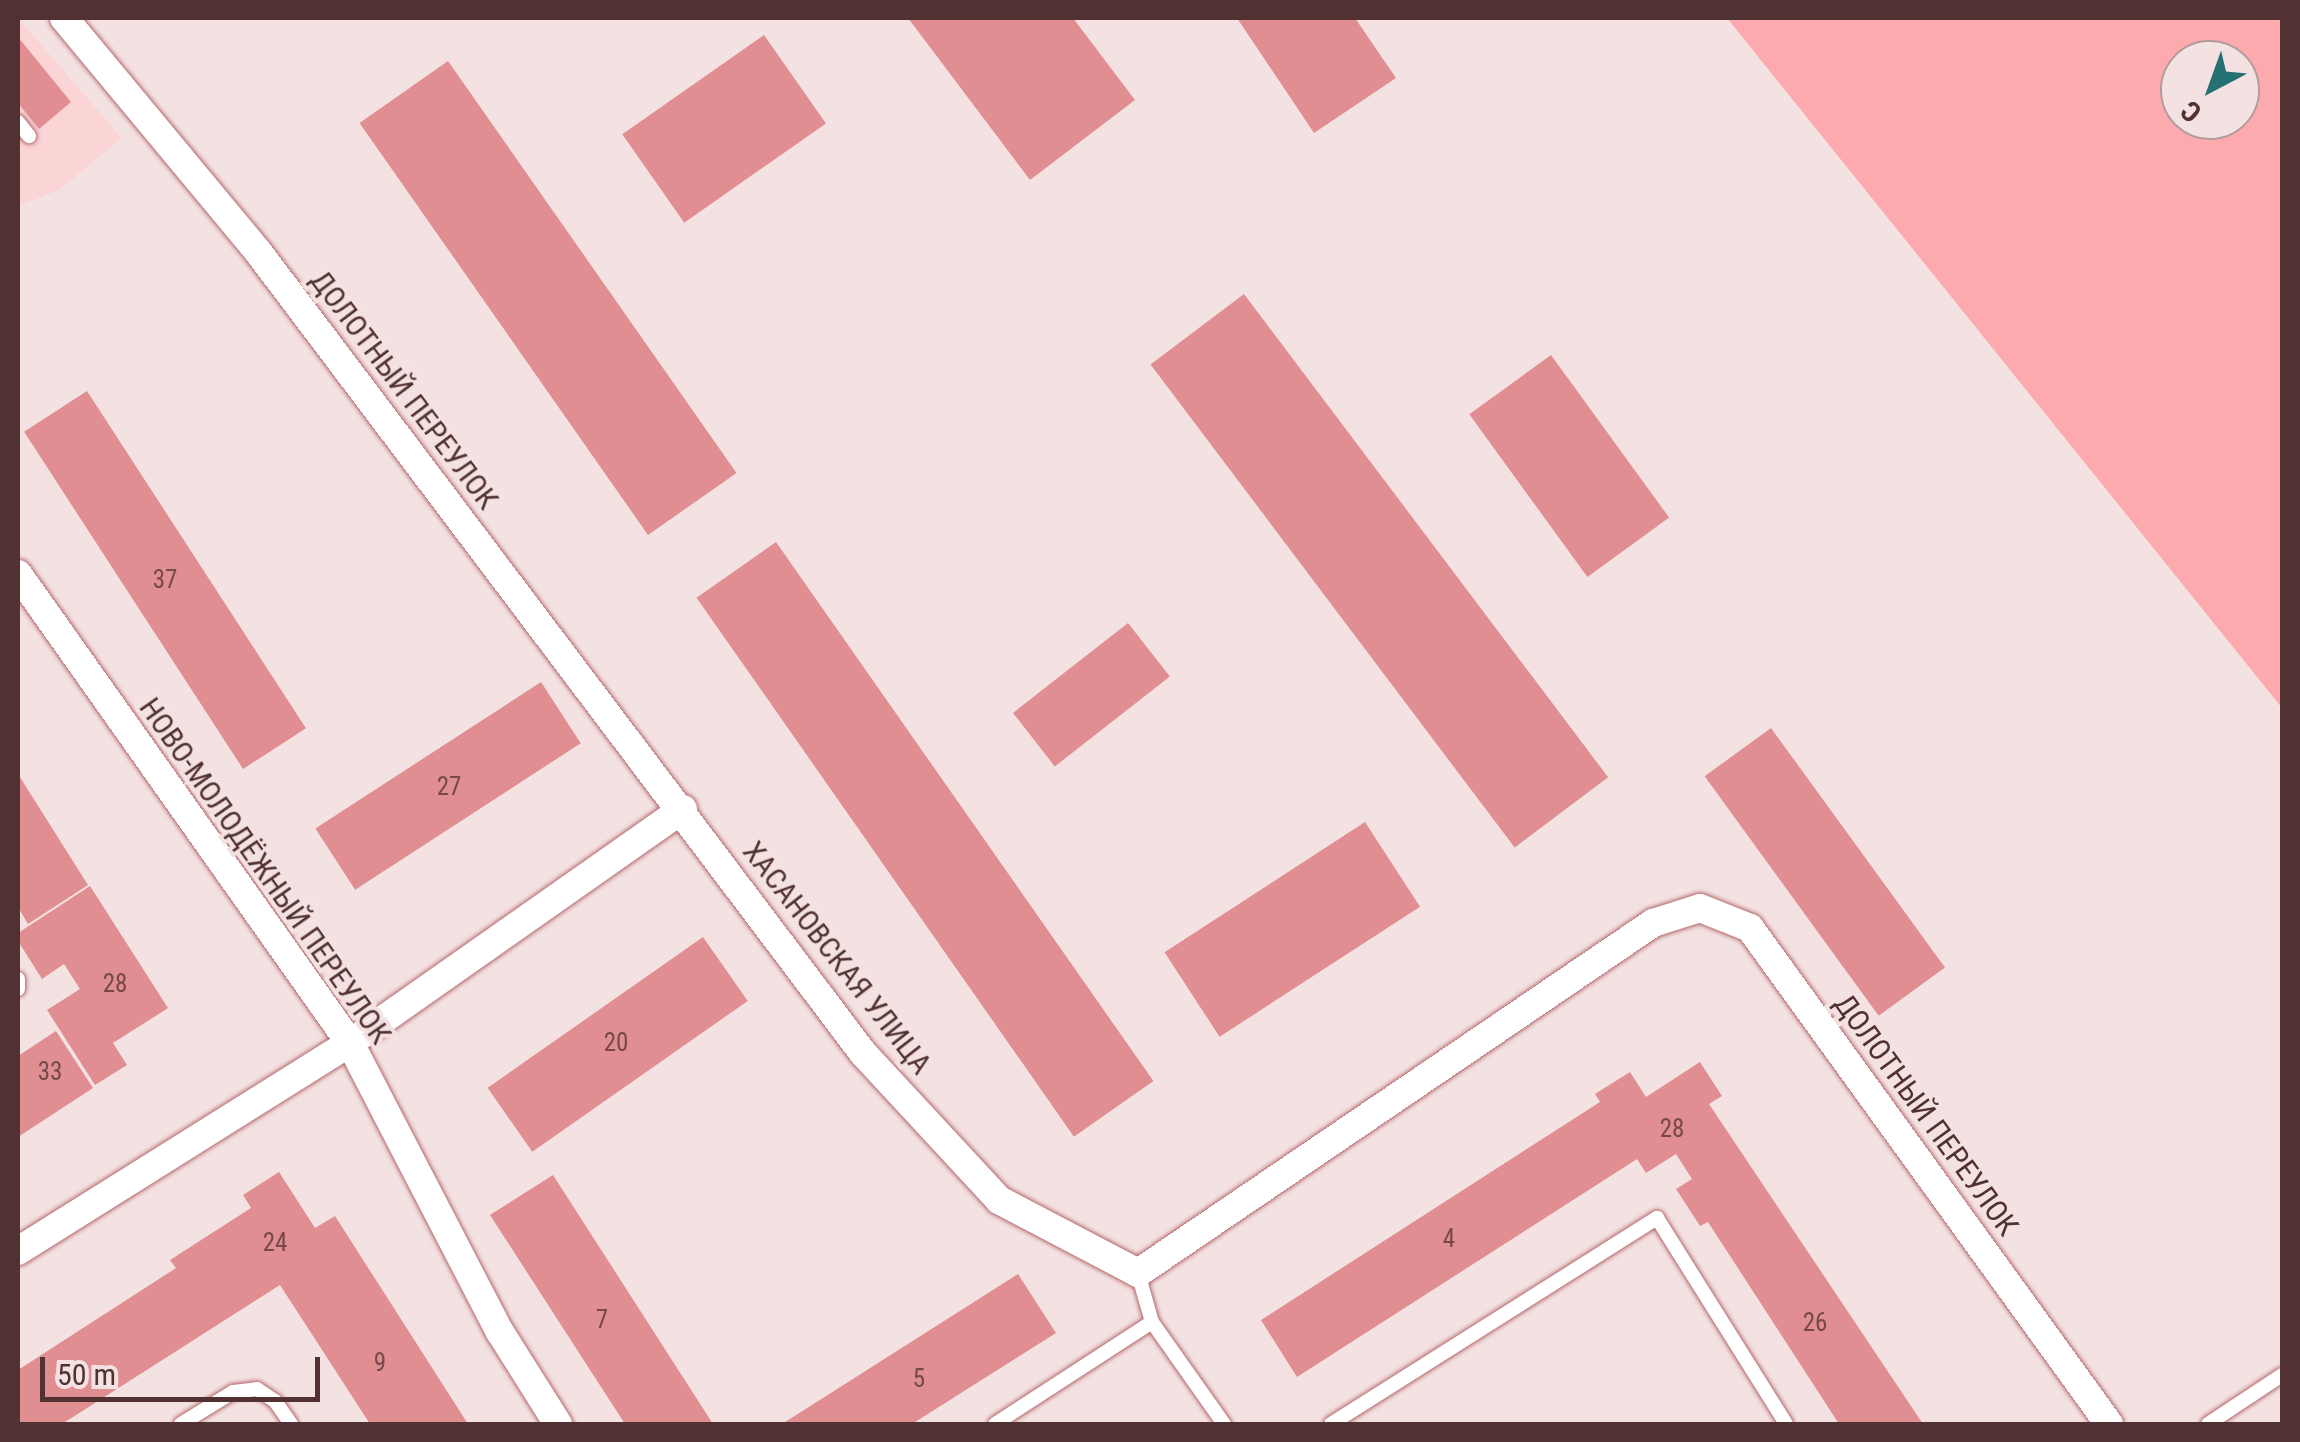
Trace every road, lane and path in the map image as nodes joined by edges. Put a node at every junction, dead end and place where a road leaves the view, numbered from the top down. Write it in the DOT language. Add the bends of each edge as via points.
graph roads {
  1 [pos="64,18"];
  2 [pos="18,122"];
  3 [pos="29,136"];
  4 [pos="18,574"];
  5 [pos="683,809"];
  6 [pos="18,979"];
  7 [pos="18,990"];
  8 [pos="350,1043"];
  9 [pos="18,1251"];
  10 [pos="1138,1273"];
  11 [pos="1152,1322"];
  12 [pos="2282,1376"];
  13 [pos="181,1424"];
  14 [pos="291,1424"];
  15 [pos="558,1424"];
  16 [pos="995,1424"];
  17 [pos="1224,1424"];
  18 [pos="1331,1424"];
  19 [pos="1786,1424"];
  20 [pos="2110,1424"];
  21 [pos="2208,1424"];
  1 -- 5 [label="street, ДОЛОТНЫЙ ПЕРЕУЛОК" via="260,253"];
  2 -- 3 [label="lane"];
  4 -- 8 [label="street, НОВО-МОЛОДЁЖНЫЙ ПЕРЕУЛОК"];
  5 -- 8 [label="street"];
  5 -- 10 [label="street, ХАСАНОВСКАЯ УЛИЦА" via="863,1053 999,1200"];
  6 -- 7 [label="lane"];
  8 -- 9 [label="street"];
  8 -- 15 [label="street, НОВО-МОЛОДЁЖНЫЙ ПЕРЕУЛОК" via="500,1332"];
  10 -- 11 [label="lane"];
  10 -- 20 [label="street, ДОЛОТНЫЙ ПЕРЕУЛОК" via="1653,923 1700,908 1750,928"];
  11 -- 16 [label="lane"];
  11 -- 17 [label="lane"];
  12 -- 21 [label="lane"];
  13 -- 14 [label="lane" via="232,1392 257,1389 276,1401"];
  18 -- 19 [label="lane" via="1658,1218"];
}
